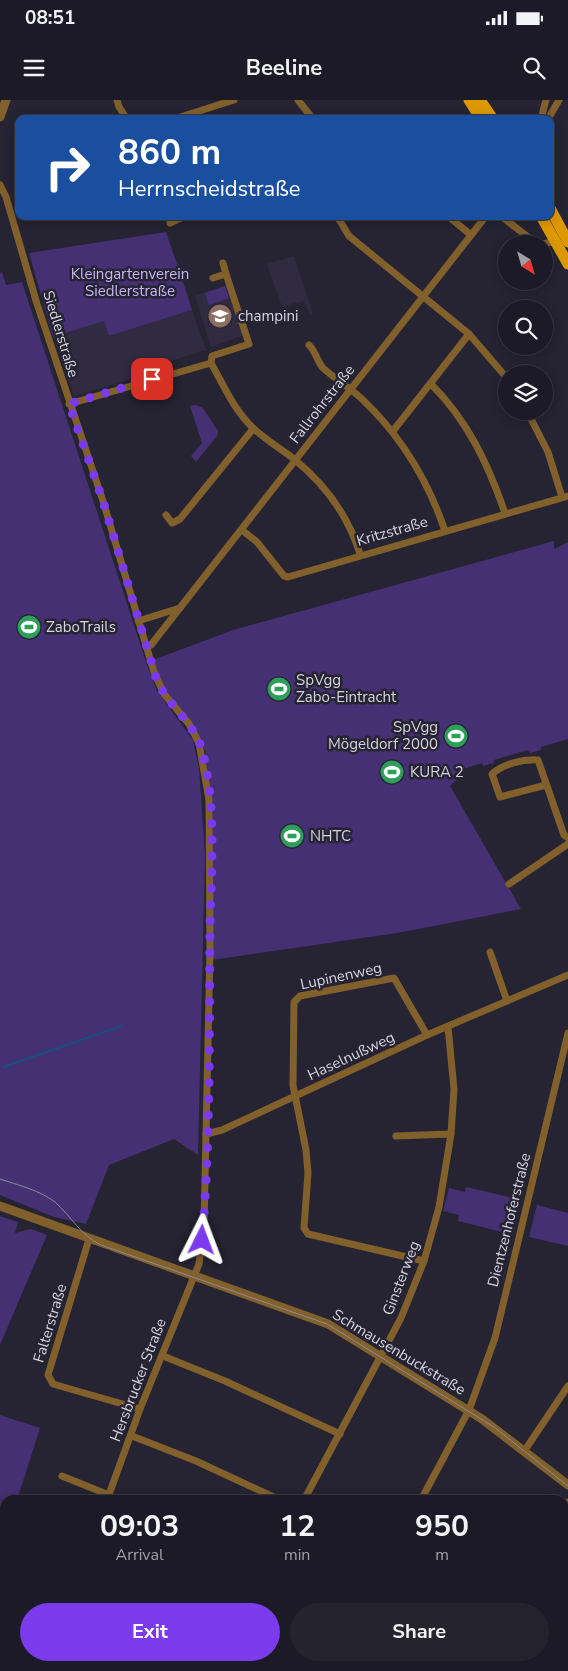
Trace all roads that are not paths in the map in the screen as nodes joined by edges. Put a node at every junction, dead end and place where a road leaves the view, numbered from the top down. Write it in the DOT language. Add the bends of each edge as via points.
graph roads {
  1 [pos="6,100"];
  2 [pos="117,100"];
  3 [pos="234,100"];
  4 [pos="298,100"];
  5 [pos="469,100"];
  6 [pos="480,100"];
  7 [pos="546,100"];
  8 [pos="559,100"];
  9 [pos="124,115"];
  10 [pos="187,115"];
  11 [pos="310,115"];
  12 [pos="478,115"];
  13 [pos="490,115"];
  14 [pos="542,115"];
  15 [pos="550,115"];
  16 [pos="0,117"];
  17 [pos="0,185"];
  18 [pos="554,216"];
  19 [pos="176,220"];
  20 [pos="339,220"];
  21 [pos="453,220"];
  22 [pos="483,220"];
  23 [pos="506,220"];
  24 [pos="542,220"];
  25 [pos="170,223"];
  26 [pos="471,235"];
  27 [pos="525,235"];
  28 [pos="547,235"];
  29 [pos="568,242"];
  30 [pos="553,247"];
  31 [pos="223,263"];
  32 [pos="568,264"];
  33 [pos="226,274"];
  34 [pos="213,278"];
  35 [pos="425,296"];
  36 [pos="469,334"];
  37 [pos="309,345"];
  38 [pos="211,363"];
  39 [pos="498,368"];
  40 [pos="431,384"];
  41 [pos="352,389"];
  42 [pos="69,404"];
  43 [pos="532,420"];
  44 [pos="253,429"];
  45 [pos="393,431"];
  46 [pos="295,460"];
  47 [pos="565,497"];
  48 [pos="505,513"];
  49 [pos="166,515"];
  50 [pos="242,530"];
  51 [pos="445,531"];
  52 [pos="360,554"];
  53 [pos="180,608"];
  54 [pos="138,621"];
  55 [pos="146,647"];
  56 [pos="546,785"];
  57 [pos="568,838"];
  58 [pos="568,844"];
  59 [pos="509,884"];
  60 [pos="490,952"];
  61 [pos="568,974"];
  62 [pos="507,1001"];
  63 [pos="448,1026"];
  64 [pos="568,1033"];
  65 [pos="427,1035"];
  66 [pos="294,1097"];
  67 [pos="206,1134"];
  68 [pos="451,1134"];
  69 [pos="396,1136"];
  70 [pos="0,1206"];
  71 [pos="89,1239"];
  72 [pos="424,1261"];
  73 [pos="194,1275"];
  74 [pos="381,1355"];
  75 [pos="162,1356"];
  76 [pos="568,1386"];
  77 [pos="140,1410"];
  78 [pos="469,1410"];
  79 [pos="340,1434"];
  80 [pos="132,1436"];
  81 [pos="525,1450"];
  82 [pos="62,1476"];
  83 [pos="568,1485"];
  84 [pos="102,1495"];
  85 [pos="109,1495"];
  86 [pos="269,1495"];
  87 [pos="307,1495"];
  88 [pos="423,1495"];
  1 -- 16 [label="street"];
  2 -- 9 [label="street"];
  3 -- 10 [label="street"];
  4 -- 11 [label="street"];
  5 -- 12 [label="main road"];
  6 -- 13 [label="main road"];
  7 -- 14 [label="street"];
  8 -- 15 [label="street"];
  17 -- 42 [label="street, Siedlerstraße"];
  18 -- 29 [label="main road"];
  19 -- 25 [label="street"];
  20 -- 35 [label="street" via="349,236"];
  21 -- 26 [label="street"];
  22 -- 26 [label="street, Fallrohrstraße"];
  23 -- 27 [label="street"];
  24 -- 28 [label="main road"];
  26 -- 35 [label="street, Fallrohrstraße"];
  30 -- 32 [label="main road"];
  31 -- 33 [label="street"];
  33 -- 34 [label="street"];
  33 -- 38 [label="street" via="249,344 212,356"];
  35 -- 36 [label="street"];
  35 -- 41 [label="street, Fallrohrstraße"];
  36 -- 39 [label="street"];
  36 -- 40 [label="street"];
  37 -- 41 [label="street" via="322,367"];
  38 -- 42 [label="street"];
  38 -- 44 [label="street" via="235,409"];
  40 -- 45 [label="street"];
  40 -- 48 [label="street" via="468,430 492,477"];
  41 -- 45 [label="street"];
  41 -- 46 [label="street, Fallrohrstraße"];
  42 -- 54 [label="street, Siedlerstraße" via="103,501"];
  43 -- 47 [label="street"];
  44 -- 46 [label="street"];
  44 -- 49 [label="street" via="180,519 172,523"];
  45 -- 51 [label="street" via="436,503"];
  46 -- 50 [label="street, Fallrohrstraße"];
  46 -- 52 [label="street" via="336,503 353,533"];
  47 -- 48 [label="street, Kritzstraße"];
  48 -- 51 [label="street, Kritzstraße"];
  50 -- 52 [label="street, Kritzstraße" via="288,577"];
  50 -- 53 [label="street, Fallrohrstraße"];
  51 -- 52 [label="street, Kritzstraße"];
  53 -- 54 [label="street"];
  53 -- 55 [label="street, Fallrohrstraße"];
  54 -- 55 [label="street, Siedlerstraße"];
  55 -- 67 [label="street, Siedlerstraße" via="164,694 200,743 206,776 210,849"];
  56 -- 56 [label="street" via="500,797 492,774 499,768 529,759 538,760"];
  56 -- 57 [label="street" via="564,835"];
  58 -- 59 [label="street"];
  60 -- 62 [label="street"];
  61 -- 62 [label="street, Haselnußweg"];
  62 -- 63 [label="street, Haselnußweg"];
  63 -- 65 [label="street, Haselnußweg"];
  63 -- 68 [label="street, Ginsterweg" via="454,1089"];
  64 -- 78 [label="street, Dientzenhoferstraße" via="495,1338"];
  65 -- 66 [label="street, Haselnußweg"];
  65 -- 66 [label="street, Lupinenweg" via="394,978 300,996 294,1002"];
  66 -- 67 [label="street, Haselnußweg" via="222,1130"];
  66 -- 72 [label="street" via="306,1150 308,1194 304,1228 308,1234"];
  67 -- 73 [label="street, Siedlerstraße" via="202,1240"];
  68 -- 69 [label="street"];
  68 -- 72 [label="street, Ginsterweg" via="439,1207"];
  70 -- 71 [label="street, Schmausenbuckstraße"];
  71 -- 73 [label="street, Schmausenbuckstraße"];
  71 -- 77 [label="street, Falterstraße" via="48,1375 52,1384"];
  72 -- 74 [label="street, Ginsterweg" via="406,1308"];
  73 -- 74 [label="street, Schmausenbuckstraße" via="322,1322"];
  73 -- 75 [label="street, Hersbrucker Straße"];
  74 -- 78 [label="street, Schmausenbuckstraße"];
  74 -- 79 [label="street, Ginsterweg"];
  75 -- 77 [label="street, Hersbrucker Straße"];
  75 -- 79 [label="street"];
  76 -- 81 [label="street"];
  77 -- 80 [label="street, Hersbrucker Straße"];
  78 -- 81 [label="street, Schmausenbuckstraße"];
  78 -- 88 [label="street, Dientzenhoferstraße"];
  79 -- 87 [label="street, Ginsterweg"];
  80 -- 85 [label="street, Hersbrucker Straße"];
  80 -- 86 [label="street"];
  81 -- 83 [label="street, Schmausenbuckstraße"];
  82 -- 84 [label="street, Hersbrucker Straße"];
}
